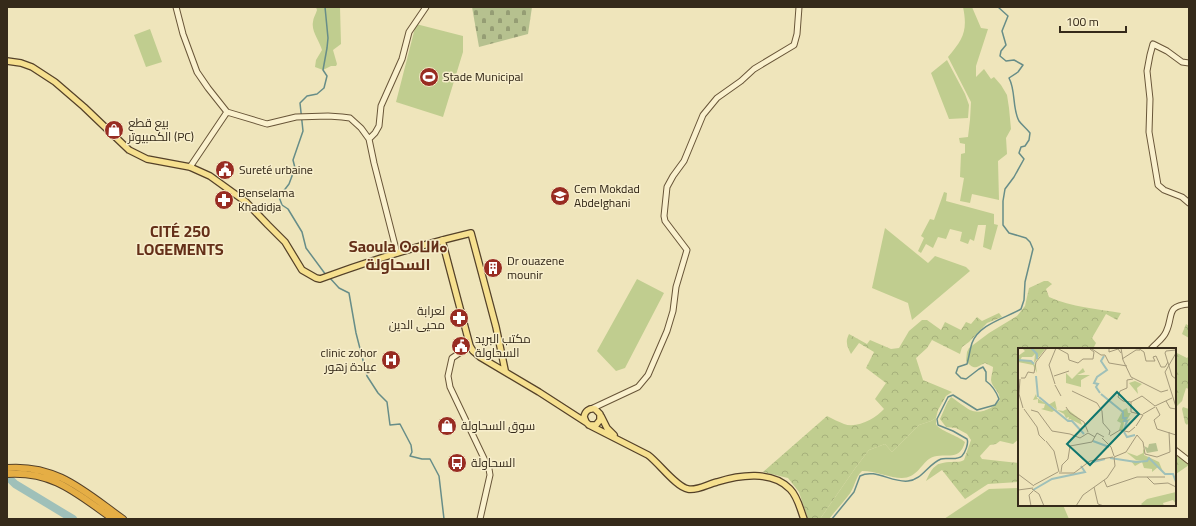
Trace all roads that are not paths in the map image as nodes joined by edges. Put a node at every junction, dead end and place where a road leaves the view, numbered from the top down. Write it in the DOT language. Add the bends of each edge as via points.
graph roads {
  1 [pos="176,7"];
  2 [pos="426,7"];
  3 [pos="799,7"];
  4 [pos="7,61"];
  5 [pos="1189,63"];
  6 [pos="227,112"];
  7 [pos="369,139"];
  8 [pos="190,167"];
  9 [pos="1189,203"];
  10 [pos="442,240"];
  11 [pos="398,253"];
  12 [pos="1189,304"];
  13 [pos="470,346"];
  14 [pos="1153,348"];
  15 [pos="505,370"];
  16 [pos="602,404"];
  17 [pos="589,410"];
  18 [pos="573,414"];
  19 [pos="600,414"];
  20 [pos="588,424"];
  21 [pos="620,440"];
  22 [pos="1176,451"];
  23 [pos="1189,461"];
  24 [pos="7,468"];
  25 [pos="17,471"];
  26 [pos="7,474"];
  27 [pos="113,519"];
  28 [pos="123,519"];
  29 [pos="480,519"];
  30 [pos="804,519"];
  1 -- 6 [label="street" via="197,72"];
  2 -- 7 [label="street" via="409,32 402,59 381,106 379,126"];
  3 -- 16 [label="street" via="794,45 754,69 717,98 703,116 680,168 667,187 665,221 687,250 676,287 673,311 648,376 634,389"];
  4 -- 8 [label="main road" via="32,67 55,82 128,150 147,159"];
  5 -- 9 [label="street" via="1182,62 1153,44 1147,71 1150,99 1149,132 1158,185 1164,190 1182,196"];
  6 -- 7 [label="street" via="267,124 296,117 350,118"];
  6 -- 8 [label="street"];
  7 -- 11 [label="street"];
  8 -- 11 [label="main road" via="210,176 246,202 285,242 302,270 316,278 320,279"];
  10 -- 11 [label="main road"];
  10 -- 13 [label="main road"];
  10 -- 15 [label="main road" via="471,234"];
  12 -- 14 [label="street" via="1172,310 1166,333"];
  13 -- 15 [label="main road" via="480,357"];
  13 -- 29 [label="street" via="452,358 448,376 450,387 489,469 490,475"];
  15 -- 18 [label="main road"];
  16 -- 17 [label="street"];
  16 -- 19 [label="street"];
  17 -- 18 [label="main road"];
  17 -- 19 [label="main road" via="597,410"];
  17 -- 20 [label="main road" via="584,417"];
  18 -- 20 [label="main road"];
  19 -- 20 [label="main road" via="598,423"];
  19 -- 21 [label="main road" via="607,428"];
  20 -- 21 [label="main road"];
  21 -- 30 [label="main road" via="648,455 677,483 688,489 738,476 772,478 790,489 797,499"];
  22 -- 23 [label="street"];
  24 -- 25 [label="highway"];
  25 -- 26 [label="highway"];
  25 -- 27 [label="highway" via="42,476 61,484"];
  25 -- 28 [label="highway" via="32,468 60,477"];
}
